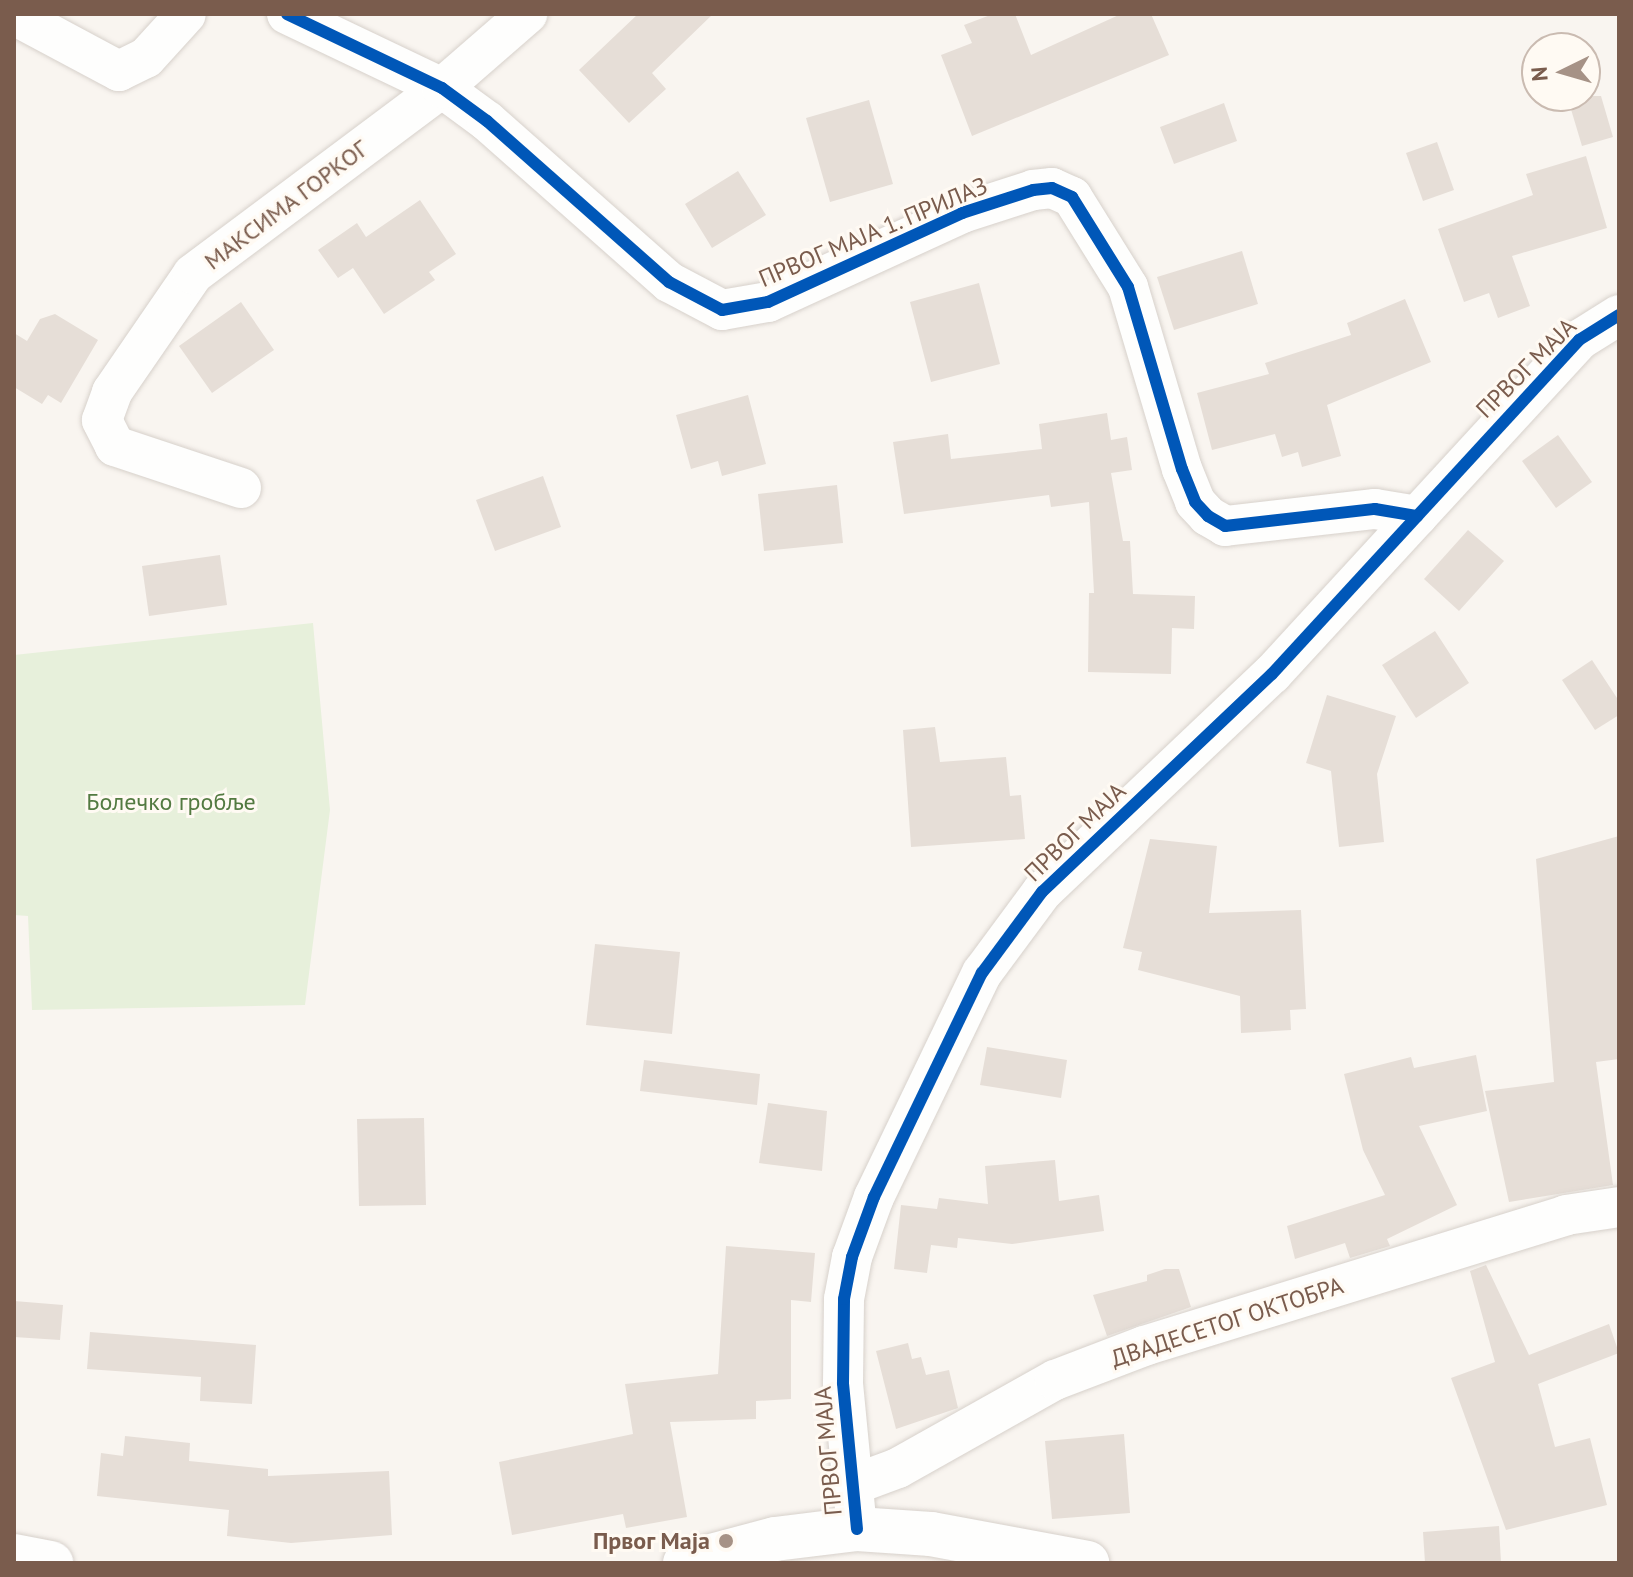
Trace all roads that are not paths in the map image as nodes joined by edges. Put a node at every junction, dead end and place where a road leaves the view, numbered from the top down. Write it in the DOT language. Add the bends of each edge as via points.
graph roads {
  1 [pos="186,14"];
  2 [pos="287,14"];
  3 [pos="527,14"];
  4 [pos="14,15"];
  5 [pos="442,88"];
  6 [pos="1619,315"];
  7 [pos="241,488"];
  8 [pos="1417,516"];
  9 [pos="1619,1207"];
  10 [pos="855,1484"];
  11 [pos="857,1529"];
  12 [pos="14,1556"];
  13 [pos="51,1563"];
  14 [pos="685,1563"];
  15 [pos="1087,1563"];
  1 -- 4 [label="street" via="146,58 119,71"];
  2 -- 5 [label="street, ПРВОГ МАЈА 1. ПРИЛАЗ"];
  3 -- 5 [label="street, МАКСИМА ГОРКОГ"];
  5 -- 7 [label="street, МАКСИМА ГОРКОГ" via="193,274 112,392 102,420 115,446"];
  5 -- 8 [label="street, ПРВОГ МАЈА 1. ПРИЛАЗ" via="487,121 669,282 722,310 768,302 962,213 1033,190 1072,197 1128,287 1182,469 1195,502 1208,516 1225,526 1375,509"];
  6 -- 8 [label="street, ПРВОГ МАЈА" via="1579,340"];
  8 -- 10 [label="street, ПРВОГ МАЈА" via="1272,674 1042,892 982,973 874,1197 852,1257 842,1367"];
  9 -- 10 [label="street, ДВАДЕСЕТОГ ОКТОБРА" via="1566,1215 1144,1346 1055,1380 898,1468"];
  10 -- 11 [label="street, ПРВОГ МАЈА"];
  11 -- 14 [label="street" via="775,1539"];
  11 -- 15 [label="street" via="931,1534"];
  12 -- 13 [label="street"];
}
